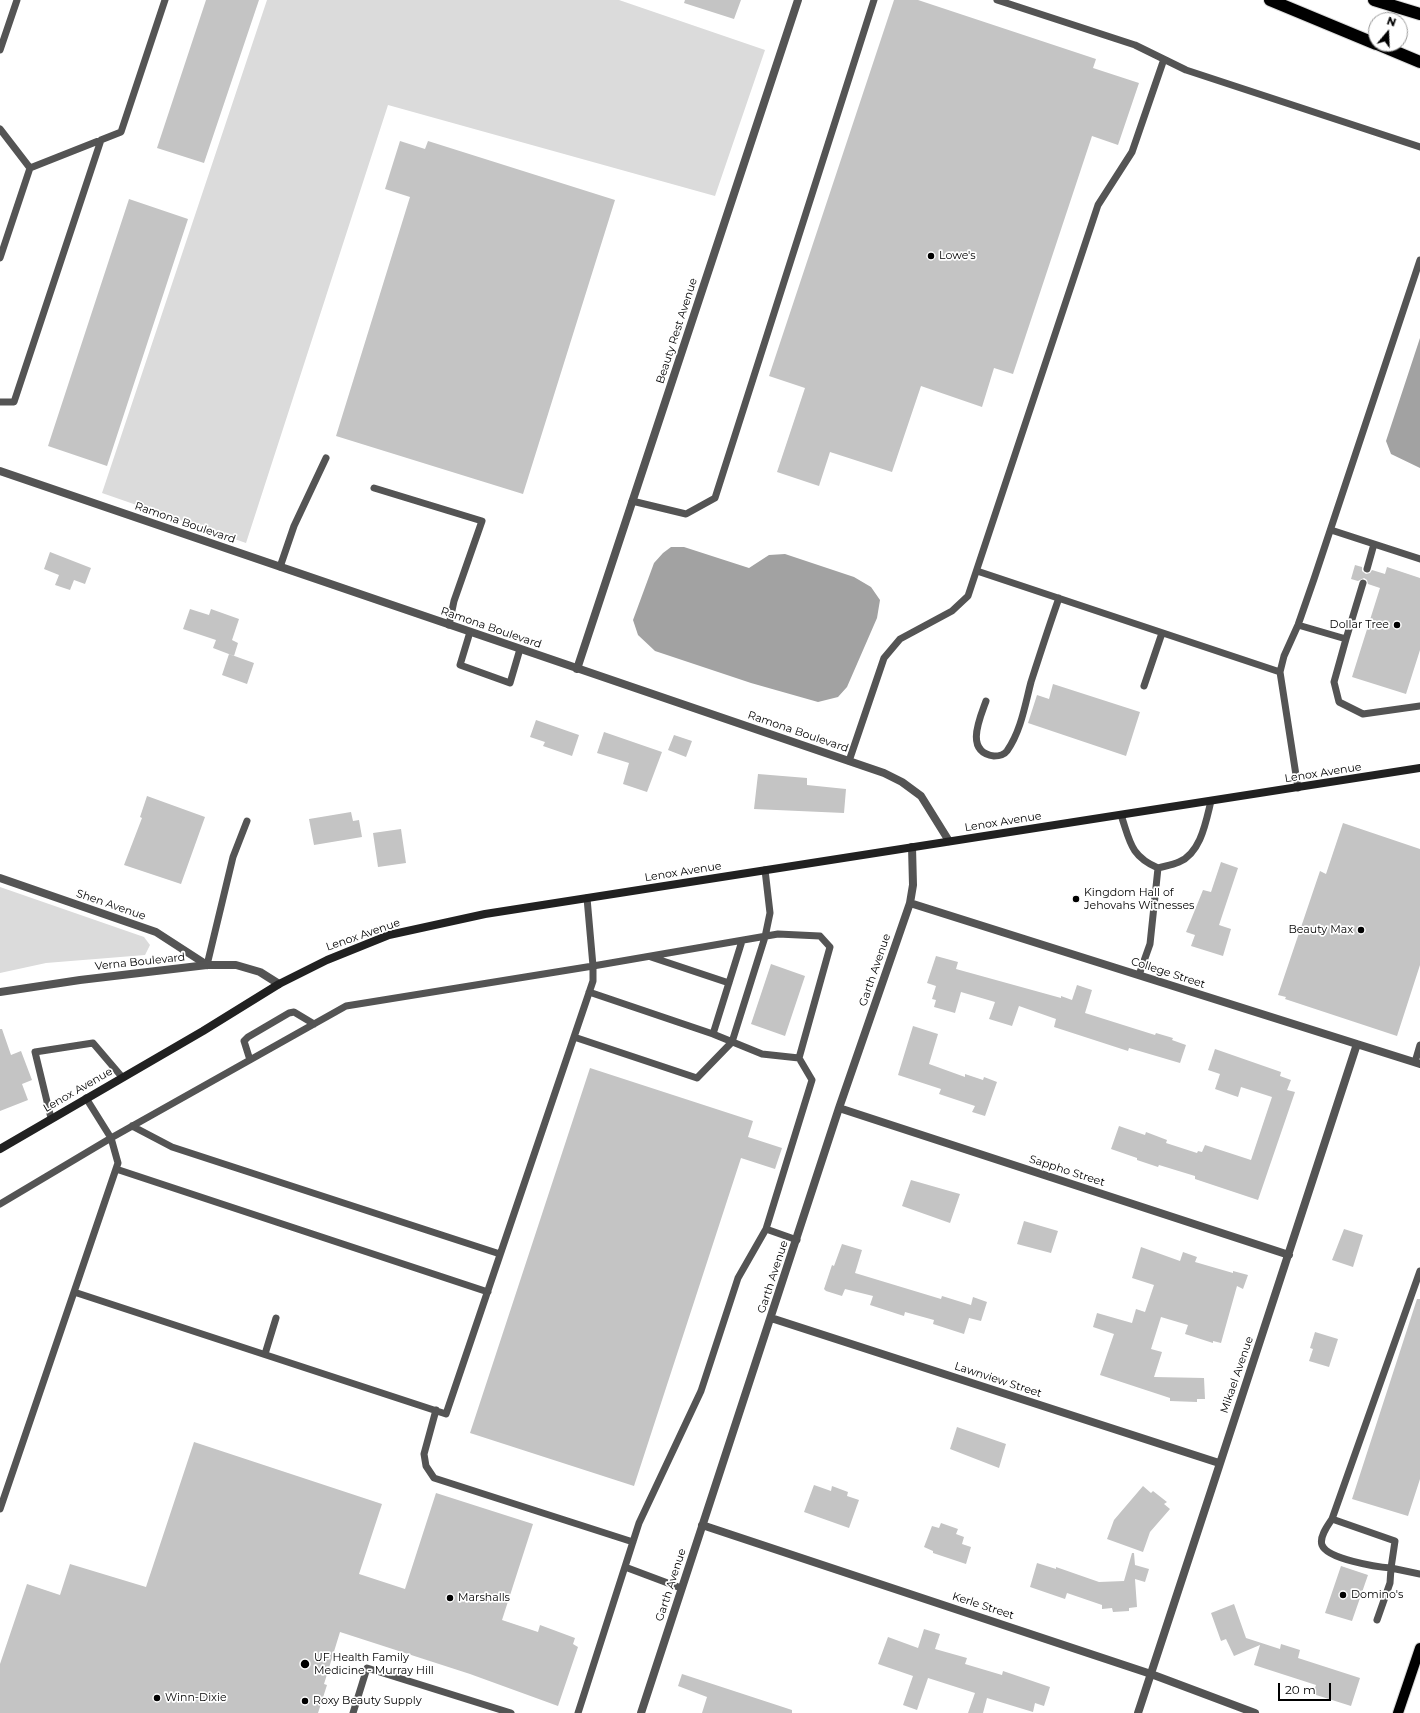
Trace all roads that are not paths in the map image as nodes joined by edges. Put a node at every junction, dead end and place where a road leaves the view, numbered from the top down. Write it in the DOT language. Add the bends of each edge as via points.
graph roads {
  1 [pos="17,0"];
  2 [pos="165,0"];
  3 [pos="798,0"];
  4 [pos="874,0"];
  5 [pos="997,0"];
  6 [pos="1270,0"];
  7 [pos="1374,0"];
  8 [pos="1420,14"];
  9 [pos="1368,41"];
  10 [pos="0,50"];
  11 [pos="1396,52"];
  12 [pos="1164,59"];
  13 [pos="1420,62"];
  14 [pos="0,129"];
  15 [pos="101,140"];
  16 [pos="1420,147"];
  17 [pos="30,168"];
  18 [pos="0,258"];
  19 [pos="1420,260"];
  20 [pos="0,402"];
  21 [pos="326,458"];
  22 [pos="0,471"];
  23 [pos="374,488"];
  24 [pos="632,501"];
  25 [pos="1330,530"];
  26 [pos="1374,544"];
  27 [pos="1420,559"];
  28 [pos="280,567"];
  29 [pos="1367,568"];
  30 [pos="977,571"];
  31 [pos="1363,583"];
  32 [pos="1059,598"];
  33 [pos="449,625"];
  34 [pos="1298,625"];
  35 [pos="470,632"];
  36 [pos="1162,633"];
  37 [pos="1346,639"];
  38 [pos="520,649"];
  39 [pos="577,669"];
  40 [pos="1280,672"];
  41 [pos="1144,686"];
  42 [pos="986,700"];
  43 [pos="1420,706"];
  44 [pos="849,761"];
  45 [pos="1420,768"];
  46 [pos="1298,788"];
  47 [pos="1211,801"];
  48 [pos="1121,815"];
  49 [pos="247,821"];
  50 [pos="949,841"];
  51 [pos="912,847"];
  52 [pos="1158,868"];
  53 [pos="765,870"];
  54 [pos="0,878"];
  55 [pos="587,898"];
  56 [pos="910,903"];
  57 [pos="765,937"];
  58 [pos="742,941"];
  59 [pos="650,956"];
  60 [pos="208,965"];
  61 [pos="593,966"];
  62 [pos="1138,975"];
  63 [pos="729,983"];
  64 [pos="279,984"];
  65 [pos="0,992"];
  66 [pos="589,992"];
  67 [pos="314,1024"];
  68 [pos="713,1034"];
  69 [pos="574,1036"];
  70 [pos="732,1042"];
  71 [pos="1357,1044"];
  72 [pos="1420,1044"];
  73 [pos="799,1058"];
  74 [pos="250,1060"];
  75 [pos="1417,1063"];
  76 [pos="122,1078"];
  77 [pos="86,1098"];
  78 [pos="839,1108"];
  79 [pos="51,1118"];
  80 [pos="132,1126"];
  81 [pos="112,1138"];
  82 [pos="0,1149"];
  83 [pos="116,1169"];
  84 [pos="0,1204"];
  85 [pos="766,1230"];
  86 [pos="797,1240"];
  87 [pos="500,1254"];
  88 [pos="1289,1255"];
  89 [pos="1420,1271"];
  90 [pos="74,1292"];
  91 [pos="488,1292"];
  92 [pos="276,1318"];
  93 [pos="771,1318"];
  94 [pos="265,1354"];
  95 [pos="436,1410"];
  96 [pos="1219,1463"];
  97 [pos="0,1509"];
  98 [pos="1332,1519"];
  99 [pos="702,1525"];
  100 [pos="633,1542"];
  101 [pos="625,1566"];
  102 [pos="1391,1568"];
  103 [pos="1420,1574"];
  104 [pos="681,1588"];
  105 [pos="1378,1620"];
  106 [pos="1420,1648"];
  107 [pos="1151,1674"];
  108 [pos="353,1713"];
  109 [pos="511,1713"];
  110 [pos="578,1713"];
  111 [pos="641,1713"];
  112 [pos="1138,1713"];
  113 [pos="1255,1713"];
  114 [pos="1398,1713"];
  1 -- 10 [label="lane"];
  2 -- 15 [label="lane" via="121,132"];
  3 -- 24 [label="street, Beauty Rest Avenue"];
  4 -- 24 [label="lane" via="715,498 686,514"];
  5 -- 12 [label="lane" via="1135,46"];
  6 -- 9 [label="highway"];
  7 -- 8 [label="highway"];
  11 -- 13 [label="highway"];
  12 -- 16 [label="lane" via="1186,70"];
  12 -- 30 [label="lane" via="1132,152 1098,206"];
  14 -- 17 [label="lane"];
  15 -- 17 [label="lane"];
  15 -- 20 [label="lane" via="14,402"];
  17 -- 18 [label="lane"];
  19 -- 25 [label="lane"];
  21 -- 28 [label="lane" via="294,526"];
  22 -- 28 [label="street, Ramona Boulevard"];
  23 -- 33 [label="lane" via="482,521 454,601"];
  24 -- 39 [label="street, Beauty Rest Avenue"];
  25 -- 26 [label="lane"];
  25 -- 34 [label="lane"];
  26 -- 27 [label="lane"];
  26 -- 29 [label="lane"];
  28 -- 33 [label="street, Ramona Boulevard"];
  30 -- 32 [label="lane"];
  30 -- 44 [label="lane" via="968,596 952,611 900,639 884,658"];
  31 -- 37 [label="lane"];
  32 -- 36 [label="lane"];
  32 -- 42 [label="lane" via="1016,733 1006,752 998,756 990,755 977,745 975,735"];
  33 -- 35 [label="street, Ramona Boulevard"];
  34 -- 37 [label="lane"];
  34 -- 40 [label="lane"];
  35 -- 38 [label="street, Ramona Boulevard"];
  35 -- 38 [label="lane" via="460,665 474,670 510,682"];
  36 -- 40 [label="lane"];
  36 -- 41 [label="lane"];
  37 -- 43 [label="lane" via="1334,682 1339,702 1363,714"];
  38 -- 39 [label="street, Ramona Boulevard"];
  39 -- 44 [label="street, Ramona Boulevard"];
  40 -- 46 [label="lane"];
  44 -- 50 [label="street, Ramona Boulevard" via="884,773 921,796"];
  45 -- 46 [label="main road, Lenox Avenue"];
  46 -- 47 [label="main road, Lenox Avenue"];
  47 -- 48 [label="main road, Lenox Avenue"];
  47 -- 52 [label="lane" via="1203,832 1193,852 1180,862"];
  48 -- 50 [label="main road, Lenox Avenue"];
  48 -- 52 [label="lane" via="1136,856"];
  49 -- 60 [label="lane" via="233,857"];
  50 -- 51 [label="main road, Lenox Avenue"];
  51 -- 53 [label="main road, Lenox Avenue"];
  51 -- 56 [label="street, Garth Avenue" via="913,885"];
  52 -- 62 [label="lane" via="1150,944"];
  53 -- 55 [label="main road, Lenox Avenue"];
  53 -- 57 [label="lane" via="770,913"];
  54 -- 60 [label="street, Shen Avenue" via="156,932"];
  55 -- 61 [label="lane"];
  55 -- 64 [label="main road, Lenox Avenue" via="485,914 389,935 327,960"];
  56 -- 62 [label="street, College Street"];
  56 -- 78 [label="street, Garth Avenue"];
  57 -- 58 [label="lane"];
  57 -- 70 [label="lane"];
  57 -- 73 [label="lane" via="778,934 820,936 830,947"];
  58 -- 59 [label="lane"];
  58 -- 63 [label="lane"];
  59 -- 61 [label="lane"];
  59 -- 63 [label="lane"];
  60 -- 64 [label="street, Verna Boulevard" via="236,966 254,970"];
  60 -- 65 [label="street, Verna Boulevard"];
  61 -- 66 [label="lane" via="593,981"];
  61 -- 67 [label="lane" via="346,1006"];
  62 -- 71 [label="street, College Street"];
  63 -- 68 [label="lane"];
  64 -- 76 [label="main road, Lenox Avenue" via="203,1032"];
  66 -- 68 [label="lane"];
  66 -- 69 [label="lane"];
  67 -- 74 [label="lane"];
  67 -- 74 [label="lane" via="294,1012 288,1013 244,1041"];
  68 -- 70 [label="lane"];
  69 -- 70 [label="lane" via="697,1078"];
  69 -- 87 [label="lane"];
  70 -- 73 [label="lane" via="762,1054"];
  71 -- 75 [label="street, College Street"];
  71 -- 88 [label="street, Mikael Avenue"];
  72 -- 75 [label="lane"];
  73 -- 85 [label="lane" via="812,1080"];
  74 -- 80 [label="lane"];
  76 -- 77 [label="main road, Lenox Avenue"];
  76 -- 79 [label="lane" via="93,1043 35,1052"];
  77 -- 79 [label="main road, Lenox Avenue"];
  77 -- 81 [label="lane"];
  78 -- 86 [label="street, Garth Avenue"];
  78 -- 88 [label="street, Sappho Street"];
  79 -- 82 [label="main road, Lenox Avenue"];
  80 -- 81 [label="lane"];
  80 -- 87 [label="lane" via="172,1147"];
  81 -- 83 [label="lane" via="118,1163"];
  81 -- 84 [label="lane"];
  83 -- 90 [label="lane"];
  83 -- 91 [label="lane"];
  85 -- 86 [label="lane"];
  85 -- 100 [label="lane" via="738,1278 701,1390 639,1523"];
  86 -- 93 [label="street, Garth Avenue"];
  87 -- 91 [label="lane"];
  88 -- 96 [label="street, Mikael Avenue"];
  89 -- 98 [label="lane"];
  90 -- 94 [label="lane"];
  90 -- 97 [label="lane"];
  91 -- 95 [label="lane" via="446,1414"];
  92 -- 94 [label="lane"];
  93 -- 96 [label="street, Lawnview Street"];
  93 -- 99 [label="street, Garth Avenue"];
  94 -- 95 [label="lane"];
  95 -- 100 [label="lane" via="424,1454 426,1466 434,1478"];
  96 -- 107 [label="street, Mikael Avenue"];
  98 -- 102 [label="lane" via="1395,1541"];
  98 -- 102 [label="lane" via="1321,1540 1327,1551 1358,1563"];
  99 -- 104 [label="street, Garth Avenue"];
  99 -- 107 [label="street, Kerle Street"];
  100 -- 101 [label="lane"];
  101 -- 104 [label="lane"];
  101 -- 110 [label="lane"];
  102 -- 103 [label="lane"];
  102 -- 105 [label="lane" via="1390,1583"];
  104 -- 111 [label="street, Garth Avenue"];
  106 -- 114 [label="main road"];
  107 -- 112 [label="street, Mikael Avenue"];
  107 -- 113 [label="street, Kerle Street"];
  108 -- 109 [label="lane" via="367,1668"];
}
